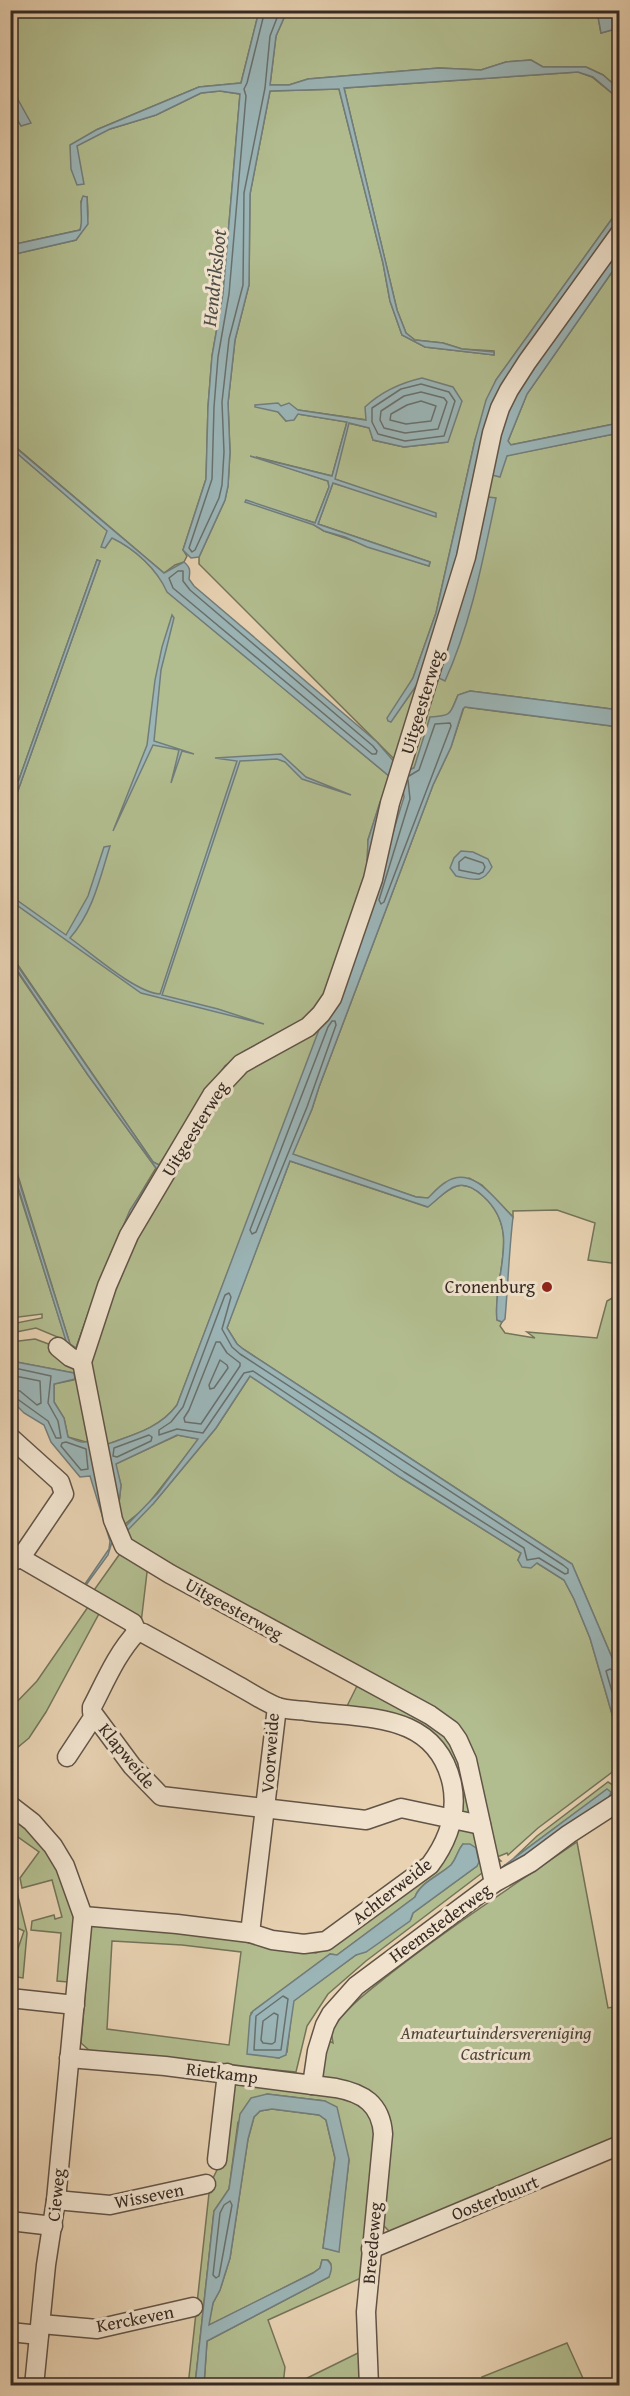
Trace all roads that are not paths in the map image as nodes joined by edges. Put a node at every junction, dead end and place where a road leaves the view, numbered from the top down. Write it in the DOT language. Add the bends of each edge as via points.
graph roads {
  1 [pos="620,233"];
  2 [pos="58,1347"];
  3 [pos="82,1362"];
  4 [pos="10,1437"];
  5 [pos="14,1561"];
  6 [pos="137,1632"];
  7 [pos="277,1707"];
  8 [pos="94,1716"];
  9 [pos="68,1757"];
  10 [pos="620,1802"];
  11 [pos="10,1805"];
  12 [pos="266,1807"];
  13 [pos="453,1818"];
  14 [pos="481,1825"];
  15 [pos="494,1883"];
  16 [pos="83,1916"];
  17 [pos="250,1933"];
  18 [pos="10,1998"];
  19 [pos="75,2005"];
  20 [pos="69,2058"];
  21 [pos="227,2073"];
  22 [pos="312,2085"];
  23 [pos="372,2103"];
  24 [pos="620,2145"];
  25 [pos="216,2160"];
  26 [pos="206,2184"];
  27 [pos="56,2200"];
  28 [pos="10,2221"];
  29 [pos="53,2226"];
  30 [pos="371,2249"];
  31 [pos="193,2307"];
  32 [pos="40,2329"];
  33 [pos="10,2332"];
  34 [pos="34,2385"];
  35 [pos="369,2385"];
  1 -- 3 [label="street, Uitgeesterweg" via="527,362 500,408 466,557 390,803 373,879 332,998 308,1027 241,1064 212,1095 129,1235"];
  2 -- 3 [label="street"];
  3 -- 14 [label="street, Uitgeesterweg" via="113,1520 124,1546 442,1722 458,1740 466,1760"];
  4 -- 5 [label="street" via="60,1482 64,1494"];
  5 -- 6 [label="street, Voorweide" via="133,1623"];
  6 -- 7 [label="street, Voorweide"];
  6 -- 8 [label="street" via="92,1707"];
  7 -- 12 [label="street, Voorweide"];
  7 -- 13 [label="street, Achterweide" via="385,1720 418,1732 440,1754 450,1776"];
  8 -- 9 [label="street"];
  8 -- 12 [label="street, Klapweide" via="161,1796"];
  10 -- 15 [label="street, Heemstederweg"];
  11 -- 16 [label="street" via="37,1826 53,1846 65,1866"];
  12 -- 13 [label="street, Klapweide" via="366,1820 401,1808"];
  12 -- 17 [label="street, Voorweide"];
  13 -- 14 [label="street, Klapweide"];
  13 -- 17 [label="street, Achterweide" via="430,1865 326,1941 304,1944"];
  14 -- 15 [label="street, Uitgeesterweg"];
  15 -- 22 [label="street, Heemstederweg" via="371,1973 343,2000 331,2014 320,2038"];
  16 -- 17 [label="street"];
  16 -- 19 [label="street, Cieweg"];
  18 -- 19 [label="street"];
  19 -- 20 [label="street, Cieweg"];
  20 -- 21 [label="street, Rietkamp"];
  20 -- 27 [label="street, Cieweg"];
  21 -- 22 [label="street, Rietkamp"];
  21 -- 25 [label="street"];
  22 -- 23 [label="street, Rietkamp" via="354,2091"];
  23 -- 30 [label="street, Breedeweg" via="379,2113 383,2134"];
  24 -- 30 [label="street, Oosterbuurt"];
  26 -- 27 [label="street, Wisseven" via="110,2205"];
  27 -- 29 [label="street, Cieweg"];
  28 -- 29 [label="street"];
  29 -- 32 [label="street, Cieweg"];
  30 -- 35 [label="street, Breedeweg" via="366,2312"];
  31 -- 32 [label="street, Kerckeven" via="97,2329"];
  32 -- 33 [label="street, Kerckeven"];
  32 -- 34 [label="street, Cieweg"];
}
